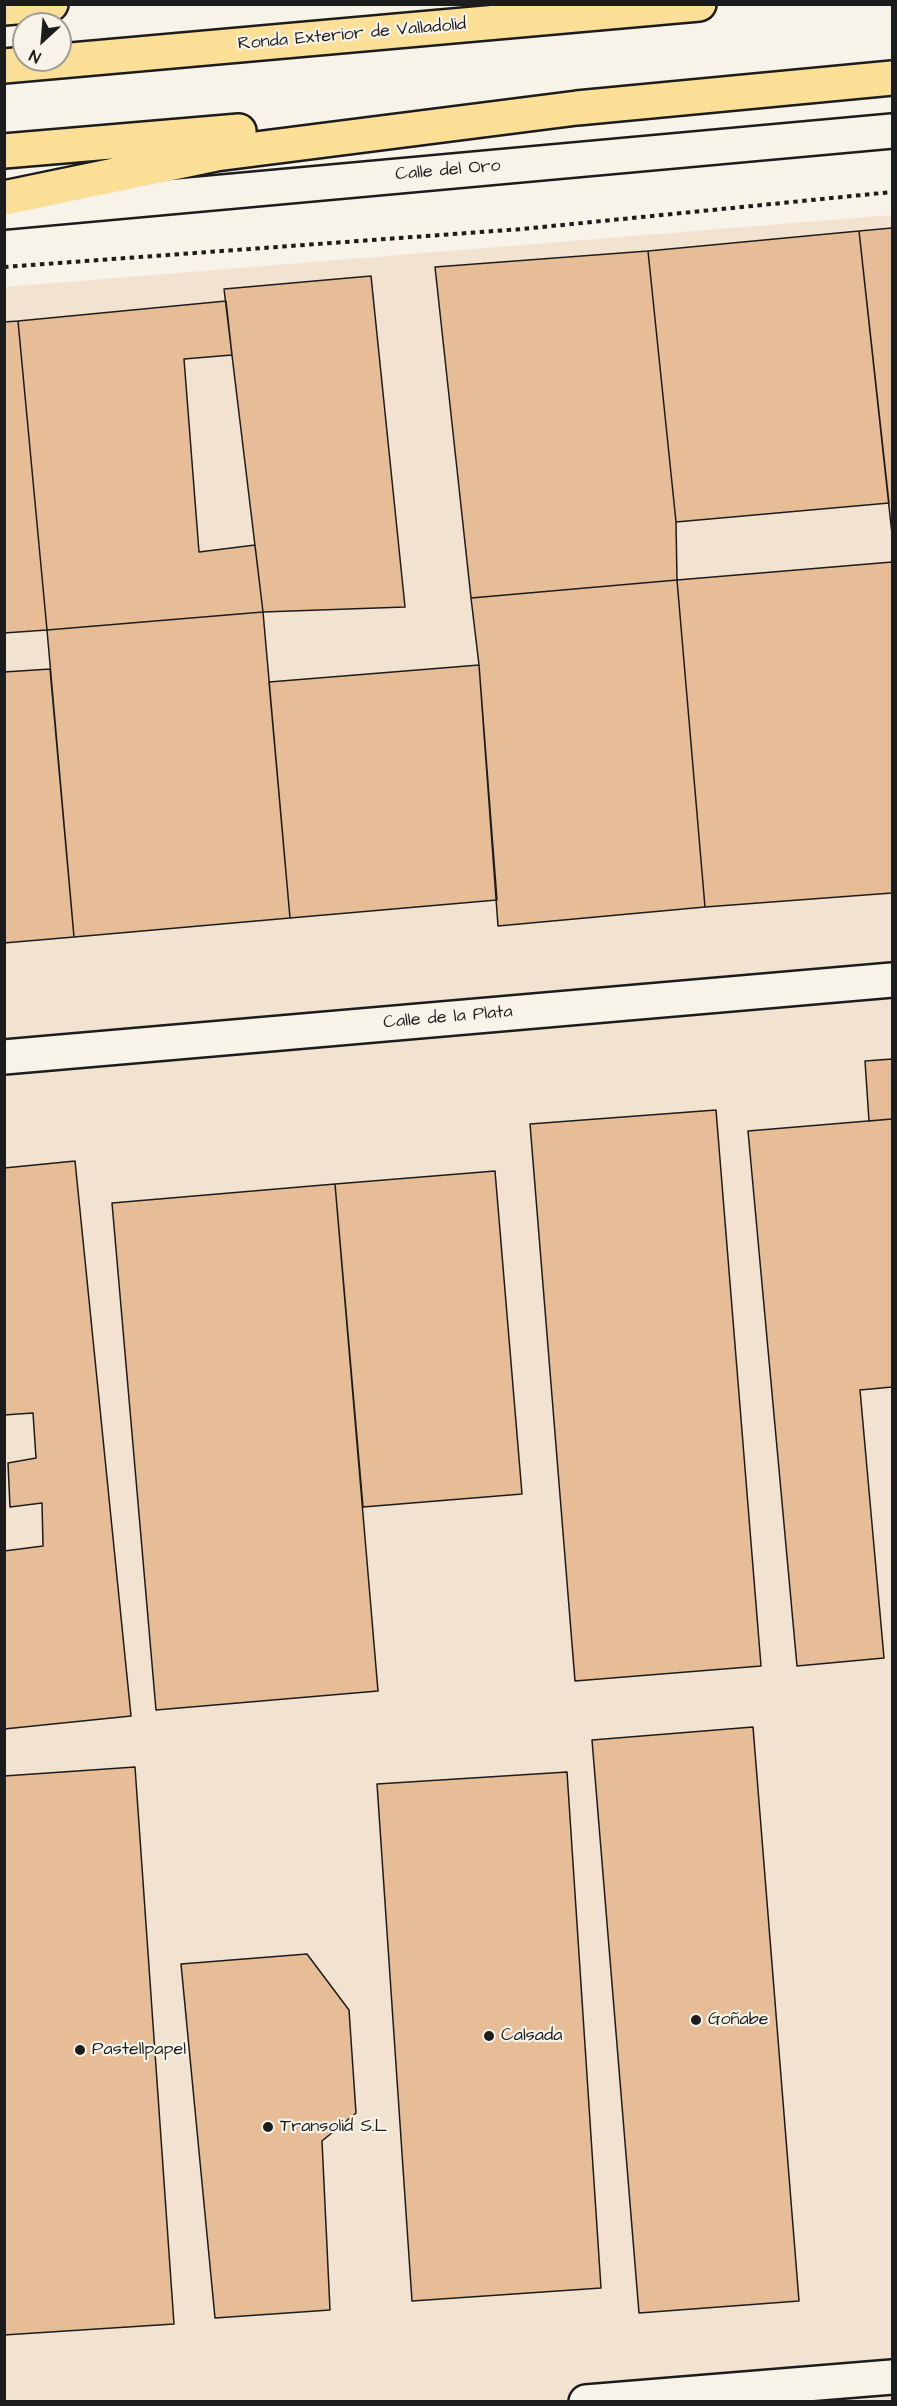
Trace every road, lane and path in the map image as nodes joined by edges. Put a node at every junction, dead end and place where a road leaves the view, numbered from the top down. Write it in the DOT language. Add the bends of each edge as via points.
graph roads {
  1 [pos="51,4"];
  2 [pos="699,4"];
  3 [pos="4,8"];
  4 [pos="4,66"];
  5 [pos="892,78"];
  6 [pos="577,108"];
  7 [pos="892,132"];
  8 [pos="4,151"];
  9 [pos="892,192"];
  10 [pos="4,198"];
  11 [pos="4,212"];
  12 [pos="4,267"];
  13 [pos="892,981"];
  14 [pos="4,1056"];
  15 [pos="892,2377"];
  16 [pos="586,2402"];
  1 -- 3 [label="highway"];
  2 -- 4 [label="highway, Ronda Exterior de Valladolid"];
  5 -- 6 [label="highway"];
  6 -- 8 [label="highway" via="360,121"];
  6 -- 10 [label="highway" via="216,154"];
  7 -- 11 [label="street, Calle del Oro"];
  9 -- 12 [label="path" via="522,229"];
  13 -- 14 [label="street, Calle de la Plata"];
  15 -- 16 [label="street"];
}
